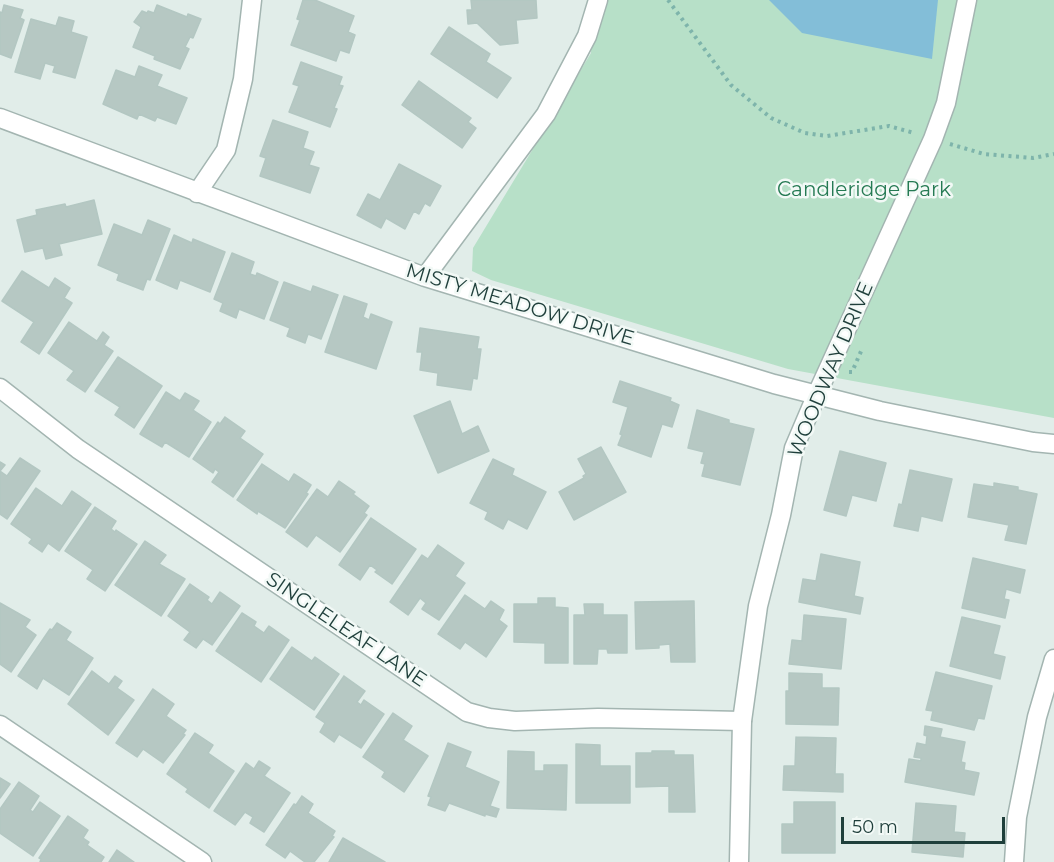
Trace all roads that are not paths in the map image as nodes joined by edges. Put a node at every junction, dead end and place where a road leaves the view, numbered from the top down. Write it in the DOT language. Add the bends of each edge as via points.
graph roads {
  1 [pos="252,0"];
  2 [pos="598,0"];
  3 [pos="966,3"];
  4 [pos="0,118"];
  5 [pos="197,193"];
  6 [pos="425,277"];
  7 [pos="0,388"];
  8 [pos="816,394"];
  9 [pos="1054,444"];
  10 [pos="1054,659"];
  11 [pos="1045,717"];
  12 [pos="742,721"];
  13 [pos="0,725"];
  14 [pos="202,862"];
  15 [pos="739,862"];
  16 [pos="1014,862"];
  1 -- 5 [label="street" via="243,79 226,150"];
  2 -- 6 [label="street" via="587,36 546,114"];
  3 -- 8 [label="street, WOODWAY DRIVE" via="946,103 933,139"];
  4 -- 5 [label="street, MISTY MEADOW DRIVE"];
  5 -- 6 [label="street, MISTY MEADOW DRIVE"];
  6 -- 8 [label="street, MISTY MEADOW DRIVE"];
  7 -- 12 [label="street, SINGLELEAF LANE" via="78,448 467,712 515,721"];
  8 -- 9 [label="street, MISTY MEADOW DRIVE" via="880,411"];
  8 -- 12 [label="street, WOODWAY DRIVE" via="794,448 758,606"];
  10 -- 11 [label="street"];
  11 -- 16 [label="street" via="1017,817"];
  12 -- 15 [label="street, WOODWAY DRIVE"];
  13 -- 14 [label="street"];
}
